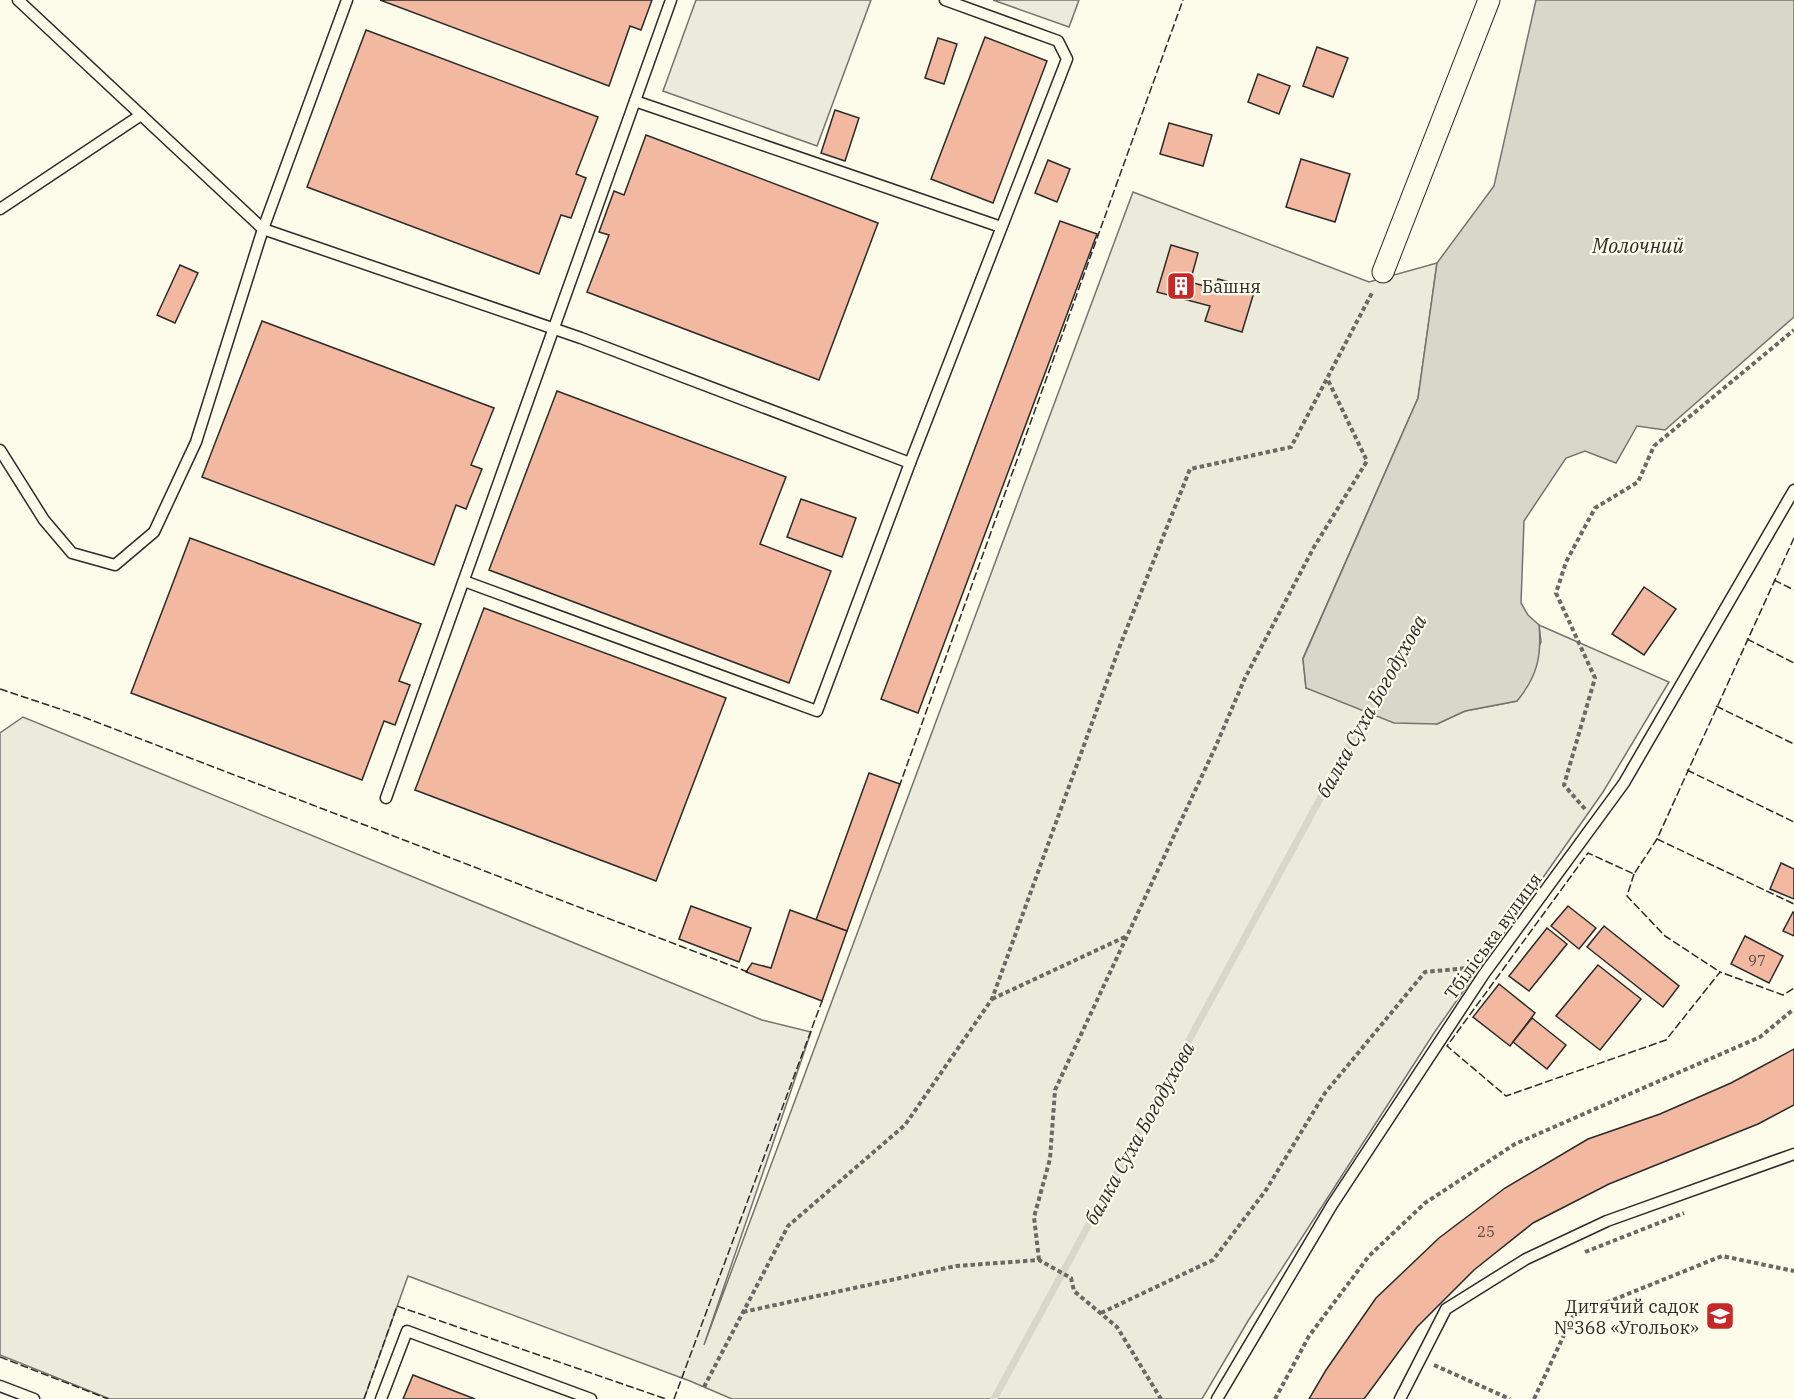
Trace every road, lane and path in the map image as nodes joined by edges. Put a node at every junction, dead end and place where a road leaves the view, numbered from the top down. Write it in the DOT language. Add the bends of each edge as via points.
graph roads {
  1 [pos="18,0"];
  2 [pos="347,0"];
  3 [pos="671,0"];
  4 [pos="945,0"];
  5 [pos="1489,0"];
  6 [pos="635,101"];
  7 [pos="141,114"];
  8 [pos="0,209"];
  9 [pos="1001,227"];
  10 [pos="263,229"];
  11 [pos="1383,272"];
  12 [pos="554,329"];
  13 [pos="1794,330"];
  14 [pos="1327,378"];
  15 [pos="0,450"];
  16 [pos="910,463"];
  17 [pos="1794,490"];
  18 [pos="464,581"];
  19 [pos="386,798"];
  20 [pos="1596,822"];
  21 [pos="1127,936"];
  22 [pos="1490,966"];
  23 [pos="992,999"];
  24 [pos="1794,1009"];
  25 [pos="1794,1154"];
  26 [pos="1688,1212"];
  27 [pos="1584,1252"];
  28 [pos="1039,1260"];
  29 [pos="1794,1271"];
  30 [pos="743,1312"];
  31 [pos="1101,1313"];
  32 [pos="1439,1356"];
  33 [pos="1434,1365"];
  34 [pos="1430,1374"];
  35 [pos="0,1386"];
  36 [pos="704,1387"];
  37 [pos="34,1399"];
  38 [pos="381,1399"];
  39 [pos="591,1399"];
  40 [pos="1161,1399"];
  41 [pos="1217,1399"];
  42 [pos="1275,1399"];
  43 [pos="1400,1399"];
  44 [pos="1510,1399"];
  45 [pos="1534,1399"];
  1 -- 7 [label="lane"];
  2 -- 10 [label="lane"];
  3 -- 6 [label="lane"];
  4 -- 9 [label="lane" via="1058,42 1067,59"];
  5 -- 11 [label="street"];
  6 -- 9 [label="lane"];
  6 -- 12 [label="lane"];
  7 -- 8 [label="lane"];
  7 -- 10 [label="lane"];
  9 -- 16 [label="lane"];
  10 -- 12 [label="lane"];
  10 -- 15 [label="lane" via="196,442 154,532 115,565 72,553 44,520"];
  11 -- 14 [label="path"];
  12 -- 16 [label="lane"];
  12 -- 18 [label="lane"];
  13 -- 20 [label="path" via="1654,446 1638,482 1595,508 1566,562 1556,593 1595,678 1564,785"];
  14 -- 21 [label="path" via="1367,461 1314,547 1245,678"];
  14 -- 23 [label="path" via="1291,447 1190,469 1121,643"];
  16 -- 18 [label="lane" via="817,711"];
  17 -- 20 [label="lane, Тбіліська вулиця" via="1624,783"];
  18 -- 19 [label="lane"];
  20 -- 22 [label="lane, Тбіліська вулиця"];
  21 -- 23 [label="path"];
  21 -- 28 [label="path" via="1055,1090 1050,1159 1034,1217"];
  22 -- 31 [label="path" via="1425,972 1325,1093 1266,1190 1213,1260"];
  22 -- 41 [label="lane, Тбіліська вулиця" via="1332,1205"];
  23 -- 30 [label="path" via="905,1125 788,1226"];
  24 -- 42 [label="path" via="1760,1037 1515,1144 1425,1203 1369,1256 1309,1336"];
  25 -- 43 [label="lane" via="1607,1221 1526,1259 1446,1309"];
  26 -- 27 [label="path"];
  28 -- 30 [label="path" via="956,1266"];
  28 -- 31 [label="path" via="1071,1278 1074,1291"];
  29 -- 45 [label="path" via="1722,1256 1573,1316"];
  30 -- 36 [label="path"];
  31 -- 40 [label="path" via="1117,1327"];
  32 -- 33 [label="path"];
  33 -- 34 [label="path"];
  33 -- 44 [label="path"];
  35 -- 37 [label="lane"];
  38 -- 39 [label="lane" via="407,1331"];
}
